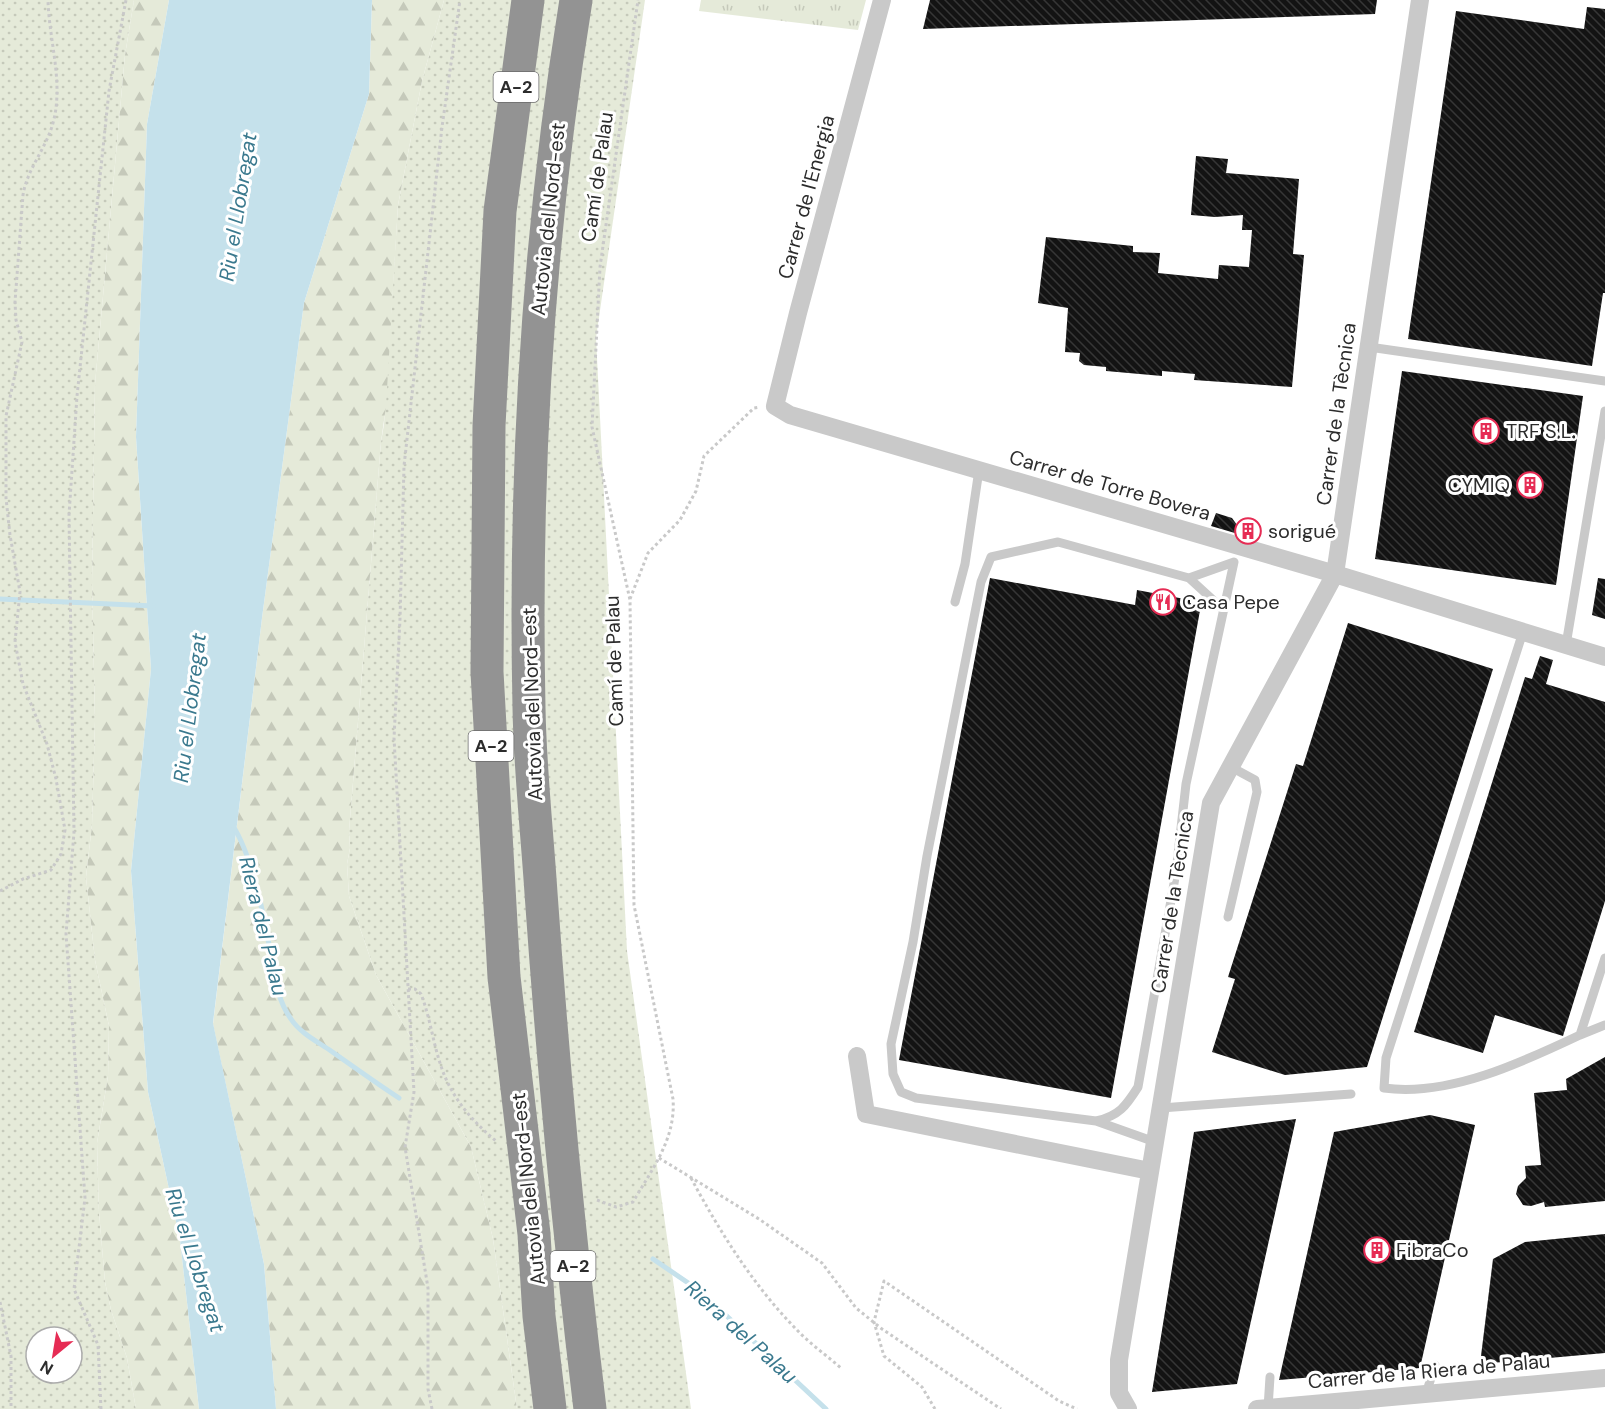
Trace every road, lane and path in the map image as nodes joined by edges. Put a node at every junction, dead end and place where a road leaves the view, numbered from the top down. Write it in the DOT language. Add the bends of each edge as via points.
graph roads {
  1 [pos="48,0"];
  2 [pos="126,0"];
  3 [pos="460,0"];
  4 [pos="528,0"];
  5 [pos="576,0"];
  6 [pos="638,0"];
  7 [pos="882,0"];
  8 [pos="1420,0"];
  9 [pos="1369,347"];
  10 [pos="1605,381"];
  11 [pos="775,406"];
  12 [pos="1605,411"];
  13 [pos="980,470"];
  14 [pos="1237,554"];
  15 [pos="1335,574"];
  16 [pos="1189,578"];
  17 [pos="630,600"];
  18 [pos="955,602"];
  19 [pos="1224,610"];
  20 [pos="1523,632"];
  21 [pos="1566,645"];
  22 [pos="1605,657"];
  23 [pos="1231,767"];
  24 [pos="0,891"];
  25 [pos="1228,917"];
  26 [pos="1605,958"];
  27 [pos="408,989"];
  28 [pos="1605,1025"];
  29 [pos="1580,1035"];
  30 [pos="858,1056"];
  31 [pos="1351,1094"];
  32 [pos="1161,1108"];
  33 [pos="1096,1120"];
  34 [pos="559,1122"];
  35 [pos="496,1141"];
  36 [pos="1155,1142"];
  37 [pos="659,1158"];
  38 [pos="1150,1171"];
  39 [pos="691,1178"];
  40 [pos="597,1200"];
  41 [pos="0,1302"];
  42 [pos="539,1316"];
  43 [pos="874,1322"];
  44 [pos="1434,1365"];
  45 [pos="841,1368"];
  46 [pos="1269,1377"];
  47 [pos="1605,1378"];
  48 [pos="1426,1394"];
  49 [pos="1263,1408"];
  50 [pos="11,1409"];
  51 [pos="101,1409"];
  52 [pos="432,1409"];
  53 [pos="538,1409"];
  54 [pos="550,1409"];
  55 [pos="590,1409"];
  56 [pos="612,1409"];
  57 [pos="934,1409"];
  58 [pos="1001,1409"];
  59 [pos="1077,1409"];
  60 [pos="1128,1409"];
  1 -- 24 [label="path" via="57,104 53,125 22,195 15,302 22,342 6,416 6,498 20,592 15,642 23,684 47,744 65,830 61,854 51,870"];
  2 -- 51 [label="path" via="109,91 77,396 69,515 74,832 66,934 85,1198 74,1289 98,1345"];
  3 -- 27 [label="path" via="404,466 394,738"];
  4 -- 42 [label="highway, Autovia del Nord-est / A-2" via="500,211 489,426 487,672 504,977 534,1234"];
  5 -- 34 [label="highway, Autovia del Nord-est / A-2" via="542,260 529,470 529,710"];
  6 -- 17 [label="path, Camí de Palau" via="600,267 592,427"];
  7 -- 11 [label="street, Carrer de l'Energia"];
  8 -- 9 [label="street, Carrer de la Tècnica"];
  9 -- 10 [label="lane"];
  9 -- 15 [label="street, Carrer de la Tècnica"];
  11 -- 13 [label="street, Carrer de Torre Bovera" via="790,415"];
  11 -- 17 [label="path" via="754,408 704,456 696,491 680,520 648,553"];
  12 -- 21 [label="lane"];
  13 -- 14 [label="street, Carrer de Torre Bovera"];
  13 -- 18 [label="lane"];
  14 -- 15 [label="street, Carrer de Torre Bovera"];
  14 -- 16 [label="lane"];
  14 -- 19 [label="lane"];
  15 -- 20 [label="street, Carrer de Torre Bovera"];
  15 -- 23 [label="street, Carrer de la Tècnica"];
  16 -- 19 [label="lane"];
  16 -- 33 [label="lane" via="1058,542 991,557 981,582 891,1044 893,1074 901,1092 916,1098"];
  17 -- 37 [label="path, Camí de Palau" via="634,905 674,1116 667,1145"];
  19 -- 33 [label="lane" via="1186,784 1174,884 1138,1087 1125,1108"];
  20 -- 21 [label="street, Carrer de Torre Bovera"];
  20 -- 29 [label="lane" via="1386,1058 1384,1088 1401,1090 1463,1082 1540,1055"];
  21 -- 22 [label="street, Carrer de Torre Bovera"];
  23 -- 25 [label="lane" via="1255,780 1257,792"];
  23 -- 32 [label="street, Carrer de la Tècnica" via="1211,803"];
  26 -- 29 [label="lane"];
  27 -- 35 [label="path" via="421,994 450,1087 480,1128"];
  27 -- 52 [label="path" via="414,1092 405,1147 428,1288 428,1389"];
  28 -- 29 [label="lane"];
  30 -- 38 [label="street" via="866,1114"];
  31 -- 32 [label="lane"];
  32 -- 36 [label="street, Carrer de la Tècnica"];
  33 -- 36 [label="lane"];
  34 -- 55 [label="highway, Autovia del Nord-est / A-2"];
  34 -- 56 [label="highway"];
  36 -- 38 [label="street, Carrer de la Tècnica"];
  37 -- 39 [label="path"];
  37 -- 40 [label="path, Camí de Palau" via="633,1202 616,1207"];
  38 -- 60 [label="street, Carrer de la Tècnica" via="1119,1360 1119,1393"];
  39 -- 43 [label="path" via="822,1263 856,1308"];
  39 -- 45 [label="path" via="734,1252 772,1302"];
  41 -- 50 [label="path" via="11,1356"];
  42 -- 53 [label="highway"];
  42 -- 54 [label="highway, Autovia del Nord-est / A-2"];
  43 -- 57 [label="path" via="884,1356 922,1388"];
  43 -- 58 [label="path"];
  43 -- 59 [label="path" via="884,1281 1059,1401"];
  44 -- 48 [label="lane"];
  46 -- 49 [label="lane"];
  47 -- 48 [label="street, Carrer de la Riera de Palau"];
  48 -- 49 [label="street, Carrer de la Riera de Palau"];
}
